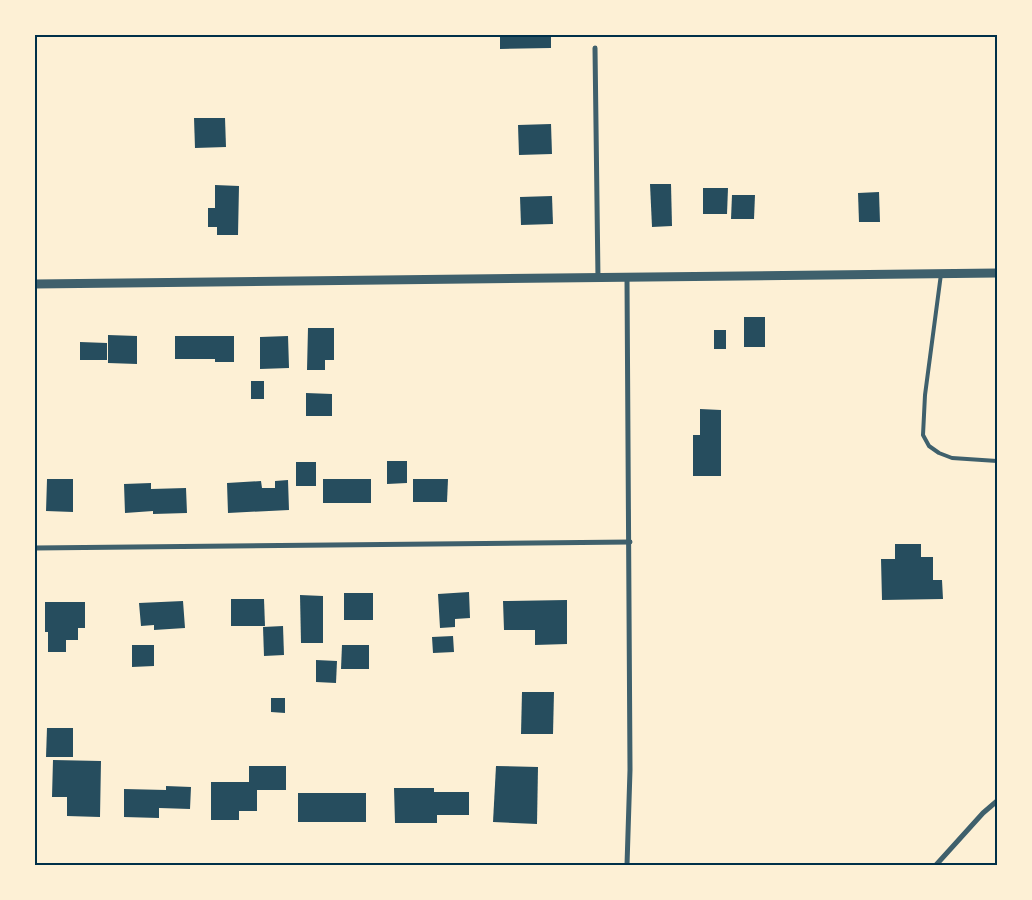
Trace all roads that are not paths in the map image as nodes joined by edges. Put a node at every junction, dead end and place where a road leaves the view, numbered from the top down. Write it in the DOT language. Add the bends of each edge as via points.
graph roads {
  1 [pos="595,48"];
  2 [pos="941,274"];
  3 [pos="997,274"];
  4 [pos="627,278"];
  5 [pos="598,279"];
  6 [pos="35,284"];
  7 [pos="997,461"];
  8 [pos="630,542"];
  9 [pos="35,548"];
  10 [pos="997,801"];
  11 [pos="627,865"];
  12 [pos="936,865"];
  1 -- 5 [label="street"];
  2 -- 3 [label="street"];
  2 -- 4 [label="street"];
  2 -- 7 [label="lane" via="923,435 929,446 952,458"];
  4 -- 5 [label="street"];
  4 -- 8 [label="street"];
  5 -- 6 [label="street"];
  8 -- 9 [label="street"];
  8 -- 11 [label="street"];
  10 -- 12 [label="street"];
}
